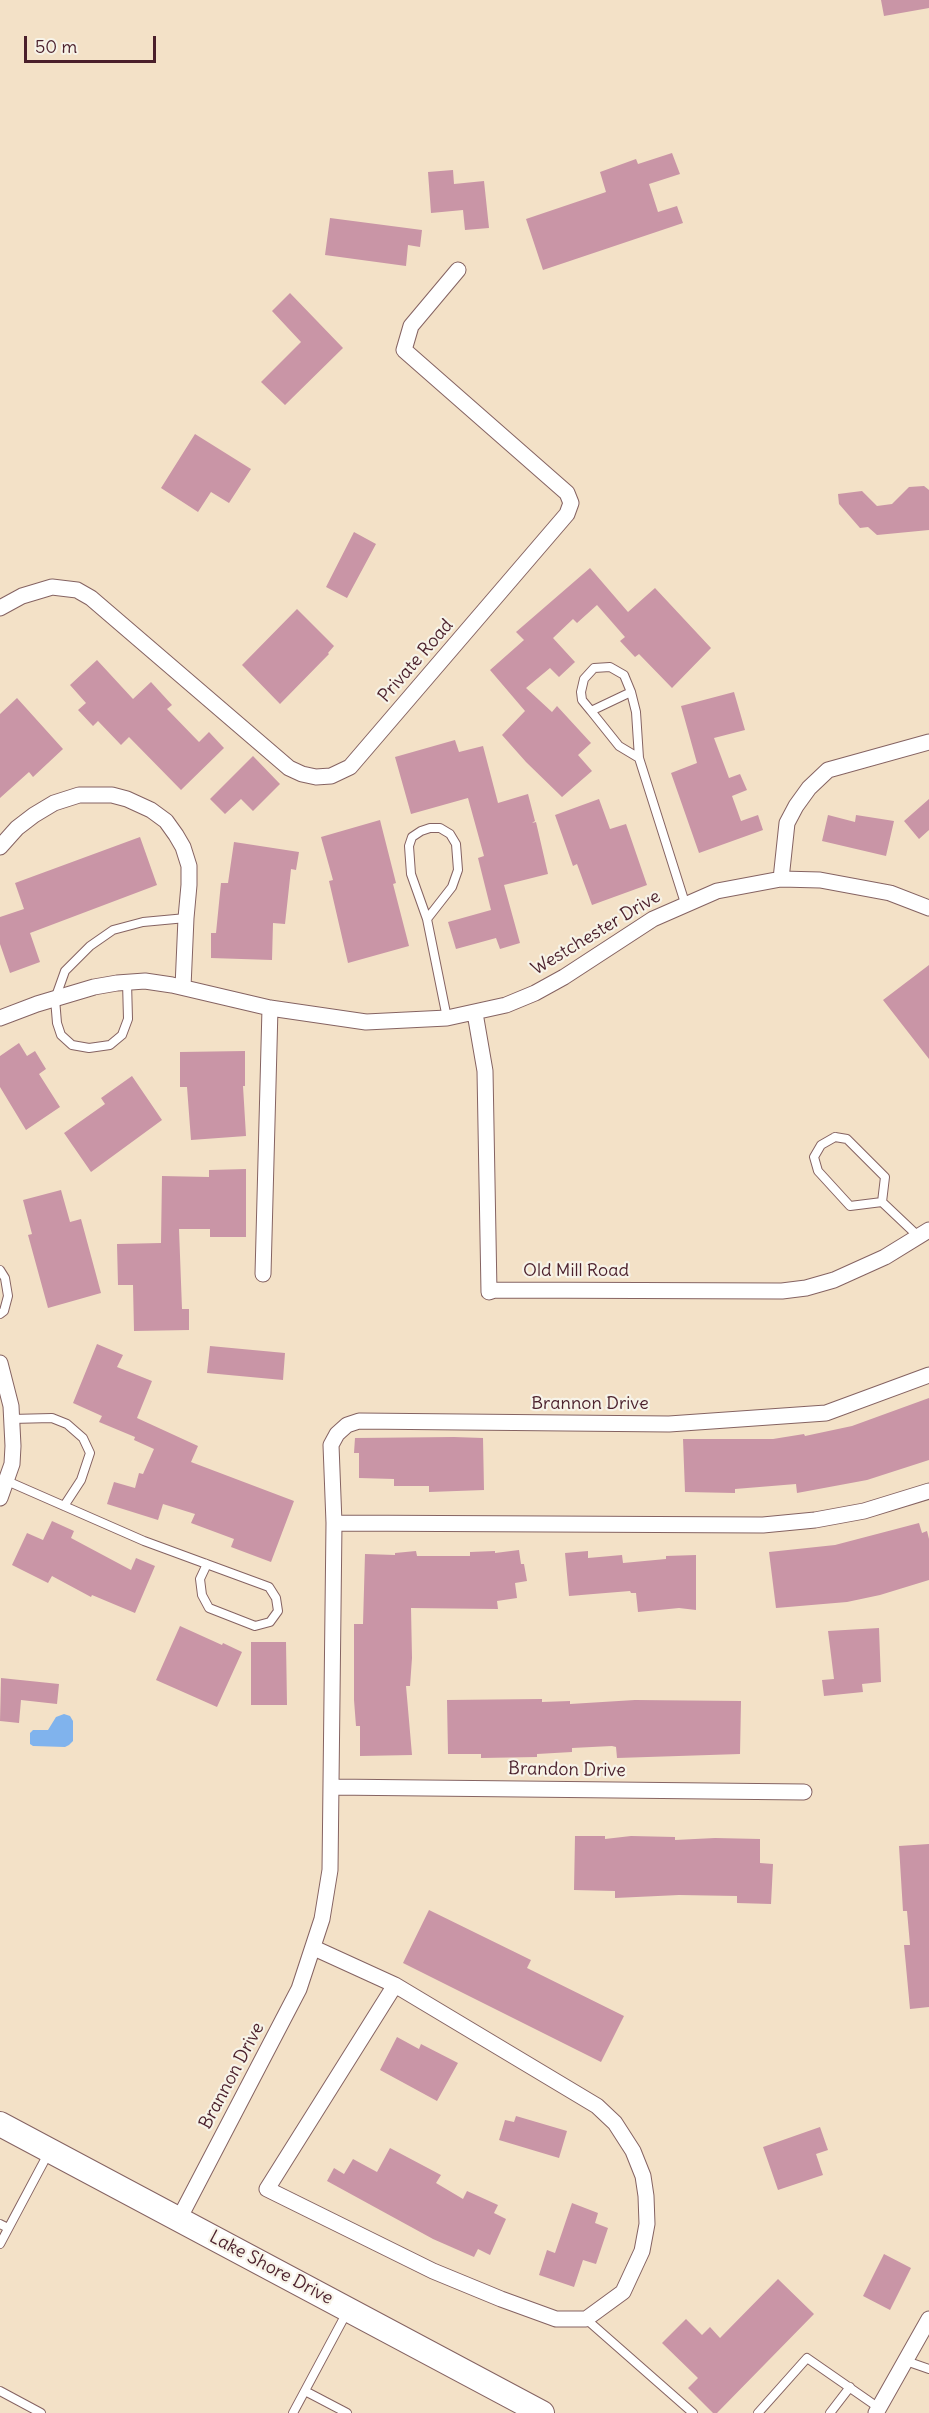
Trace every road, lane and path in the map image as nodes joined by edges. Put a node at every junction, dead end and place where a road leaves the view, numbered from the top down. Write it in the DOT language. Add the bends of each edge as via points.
graph roads {
  1 [pos="458,270"];
  2 [pos="0,608"];
  3 [pos="631,692"];
  4 [pos="591,711"];
  5 [pos="929,742"];
  6 [pos="639,758"];
  7 [pos="0,847"];
  8 [pos="781,879"];
  9 [pos="685,903"];
  10 [pos="929,908"];
  11 [pos="186,918"];
  12 [pos="427,920"];
  13 [pos="127,982"];
  14 [pos="183,987"];
  15 [pos="55,999"];
  16 [pos="270,1008"];
  17 [pos="475,1013"];
  18 [pos="2,1015"];
  19 [pos="447,1018"];
  20 [pos="882,1202"];
  21 [pos="924,1233"];
  22 [pos="0,1270"];
  23 [pos="263,1274"];
  24 [pos="0,1314"];
  25 [pos="0,1363"];
  26 [pos="929,1375"];
  27 [pos="11,1419"];
  28 [pos="7,1481"];
  29 [pos="929,1491"];
  30 [pos="0,1498"];
  31 [pos="64,1506"];
  32 [pos="334,1523"];
  33 [pos="207,1564"];
  34 [pos="330,1787"];
  35 [pos="804,1792"];
  36 [pos="314,1948"];
  37 [pos="395,1985"];
  38 [pos="0,2124"];
  39 [pos="50,2151"];
  40 [pos="178,2219"];
  41 [pos="0,2224"];
  42 [pos="8,2228"];
  43 [pos="0,2244"];
  44 [pos="349,2310"];
  45 [pos="586,2319"];
  46 [pos="929,2319"];
  47 [pos="906,2361"];
  48 [pos="929,2369"];
  49 [pos="850,2387"];
  50 [pos="0,2391"];
  51 [pos="304,2391"];
  52 [pos="878,2411"];
  53 [pos="41,2413"];
  54 [pos="293,2413"];
  55 [pos="347,2413"];
  56 [pos="543,2413"];
  57 [pos="693,2413"];
  58 [pos="758,2413"];
  59 [pos="830,2413"];
  1 -- 2 [label="street, Private Road" via="411,326 404,350 567,493 571,503 567,514 350,767 331,776 316,777 289,768 77,590 52,587"];
  3 -- 4 [label="lane"];
  3 -- 4 [label="lane" via="624,675 610,667 594,668 584,679 581,692"];
  3 -- 6 [label="lane"];
  4 -- 6 [label="lane" via="620,746"];
  5 -- 8 [label="street" via="828,770 809,788 787,823"];
  6 -- 9 [label="lane"];
  7 -- 11 [label="street" via="17,828 54,803 79,795 127,799 166,821 183,847 189,866"];
  8 -- 9 [label="street, Westchester Drive" via="717,891"];
  8 -- 10 [label="street, Westchester Drive" via="852,884"];
  9 -- 17 [label="street, Westchester Drive" via="535,993"];
  11 -- 14 [label="street"];
  11 -- 15 [label="lane" via="143,922 113,930 65,971"];
  12 -- 12 [label="lane" via="411,874 409,846 412,837 421,831 440,828 456,844 458,870 452,887"];
  12 -- 19 [label="lane"];
  13 -- 14 [label="street, Westchester Drive"];
  13 -- 15 [label="street, Westchester Drive"];
  13 -- 15 [label="lane" via="128,1019 122,1035 110,1045 72,1045 61,1035"];
  14 -- 16 [label="street, Westchester Drive"];
  15 -- 18 [label="street, Westchester Drive"];
  16 -- 19 [label="street, Westchester Drive" via="366,1022"];
  16 -- 23 [label="street"];
  17 -- 19 [label="street, Westchester Drive"];
  17 -- 21 [label="street, Old Mill Road" via="485,1071 489,1292 806,1288 885,1257"];
  20 -- 20 [label="lane" via="885,1177 847,1138 835,1137 821,1145 814,1157 818,1171 850,1206"];
  20 -- 21 [label="lane"];
  22 -- 24 [label="lane" via="8,1296"];
  25 -- 27 [label="street"];
  26 -- 32 [label="street, Brannon Drive" via="826,1413 761,1419 669,1424 359,1421 347,1425 331,1445"];
  27 -- 28 [label="street" via="13,1446"];
  27 -- 31 [label="lane" via="52,1418 67,1424 83,1438 90,1453 81,1480"];
  28 -- 30 [label="street"];
  28 -- 31 [label="lane"];
  29 -- 32 [label="street" via="864,1511 763,1525"];
  31 -- 33 [label="lane"];
  32 -- 34 [label="street, Brannon Drive"];
  33 -- 33 [label="lane" via="269,1587 278,1611 270,1622 255,1626 209,1608 200,1579"];
  34 -- 35 [label="street, Brandon Drive"];
  34 -- 36 [label="street, Brannon Drive" via="330,1870"];
  36 -- 37 [label="street"];
  36 -- 40 [label="street, Brannon Drive" via="299,1989"];
  37 -- 45 [label="street" via="597,2106 615,2123 633,2151 643,2176 648,2212 642,2251 622,2292"];
  37 -- 45 [label="street" via="267,2189 433,2271 501,2299 556,2319"];
  38 -- 39 [label="main road, Lake Shore Drive"];
  39 -- 40 [label="main road, Lake Shore Drive"];
  39 -- 42 [label="lane"];
  40 -- 44 [label="main road, Lake Shore Drive"];
  41 -- 42 [label="lane"];
  42 -- 43 [label="lane"];
  44 -- 51 [label="lane"];
  44 -- 56 [label="main road, Lake Shore Drive"];
  45 -- 57 [label="lane"];
  46 -- 47 [label="street"];
  47 -- 48 [label="lane"];
  47 -- 52 [label="street"];
  49 -- 52 [label="lane"];
  49 -- 58 [label="lane" via="807,2358"];
  49 -- 59 [label="lane"];
  50 -- 53 [label="lane"];
  51 -- 54 [label="lane"];
  51 -- 55 [label="lane"];
}
